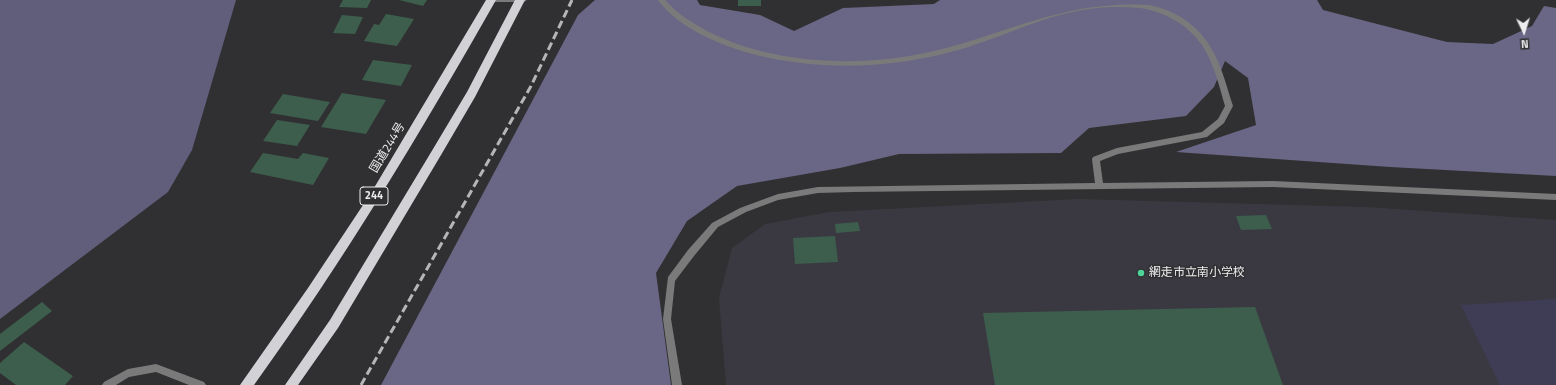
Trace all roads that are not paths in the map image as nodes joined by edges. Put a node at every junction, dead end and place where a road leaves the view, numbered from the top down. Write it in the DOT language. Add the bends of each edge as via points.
graph roads {
  1 [pos="490,0"];
  2 [pos="494,0"];
  3 [pos="521,0"];
  4 [pos="661,0"];
  5 [pos="1100,185"];
  6 [pos="1556,197"];
  7 [pos="107,385"];
  8 [pos="201,385"];
  9 [pos="246,385"];
  10 [pos="291,385"];
  11 [pos="677,385"];
  1 -- 9 [label="highway, 国道244号 / 244" via="333,264"];
  2 -- 3 [label="street"];
  3 -- 10 [label="highway, 244" via="437,152 334,324"];
  4 -- 5 [label="street" via="686,22 723,41 769,56 823,63 886,62 943,52 1055,11 1096,3 1139,5 1177,17 1194,31 1213,55 1224,83 1229,106 1221,121 1204,135 1117,151 1096,159"];
  5 -- 6 [label="street" via="1273,184"];
  5 -- 11 [label="street" via="818,190 778,197 743,210 715,224 671,280 667,319"];
  7 -- 8 [label="street" via="128,373 156,368"];
}
